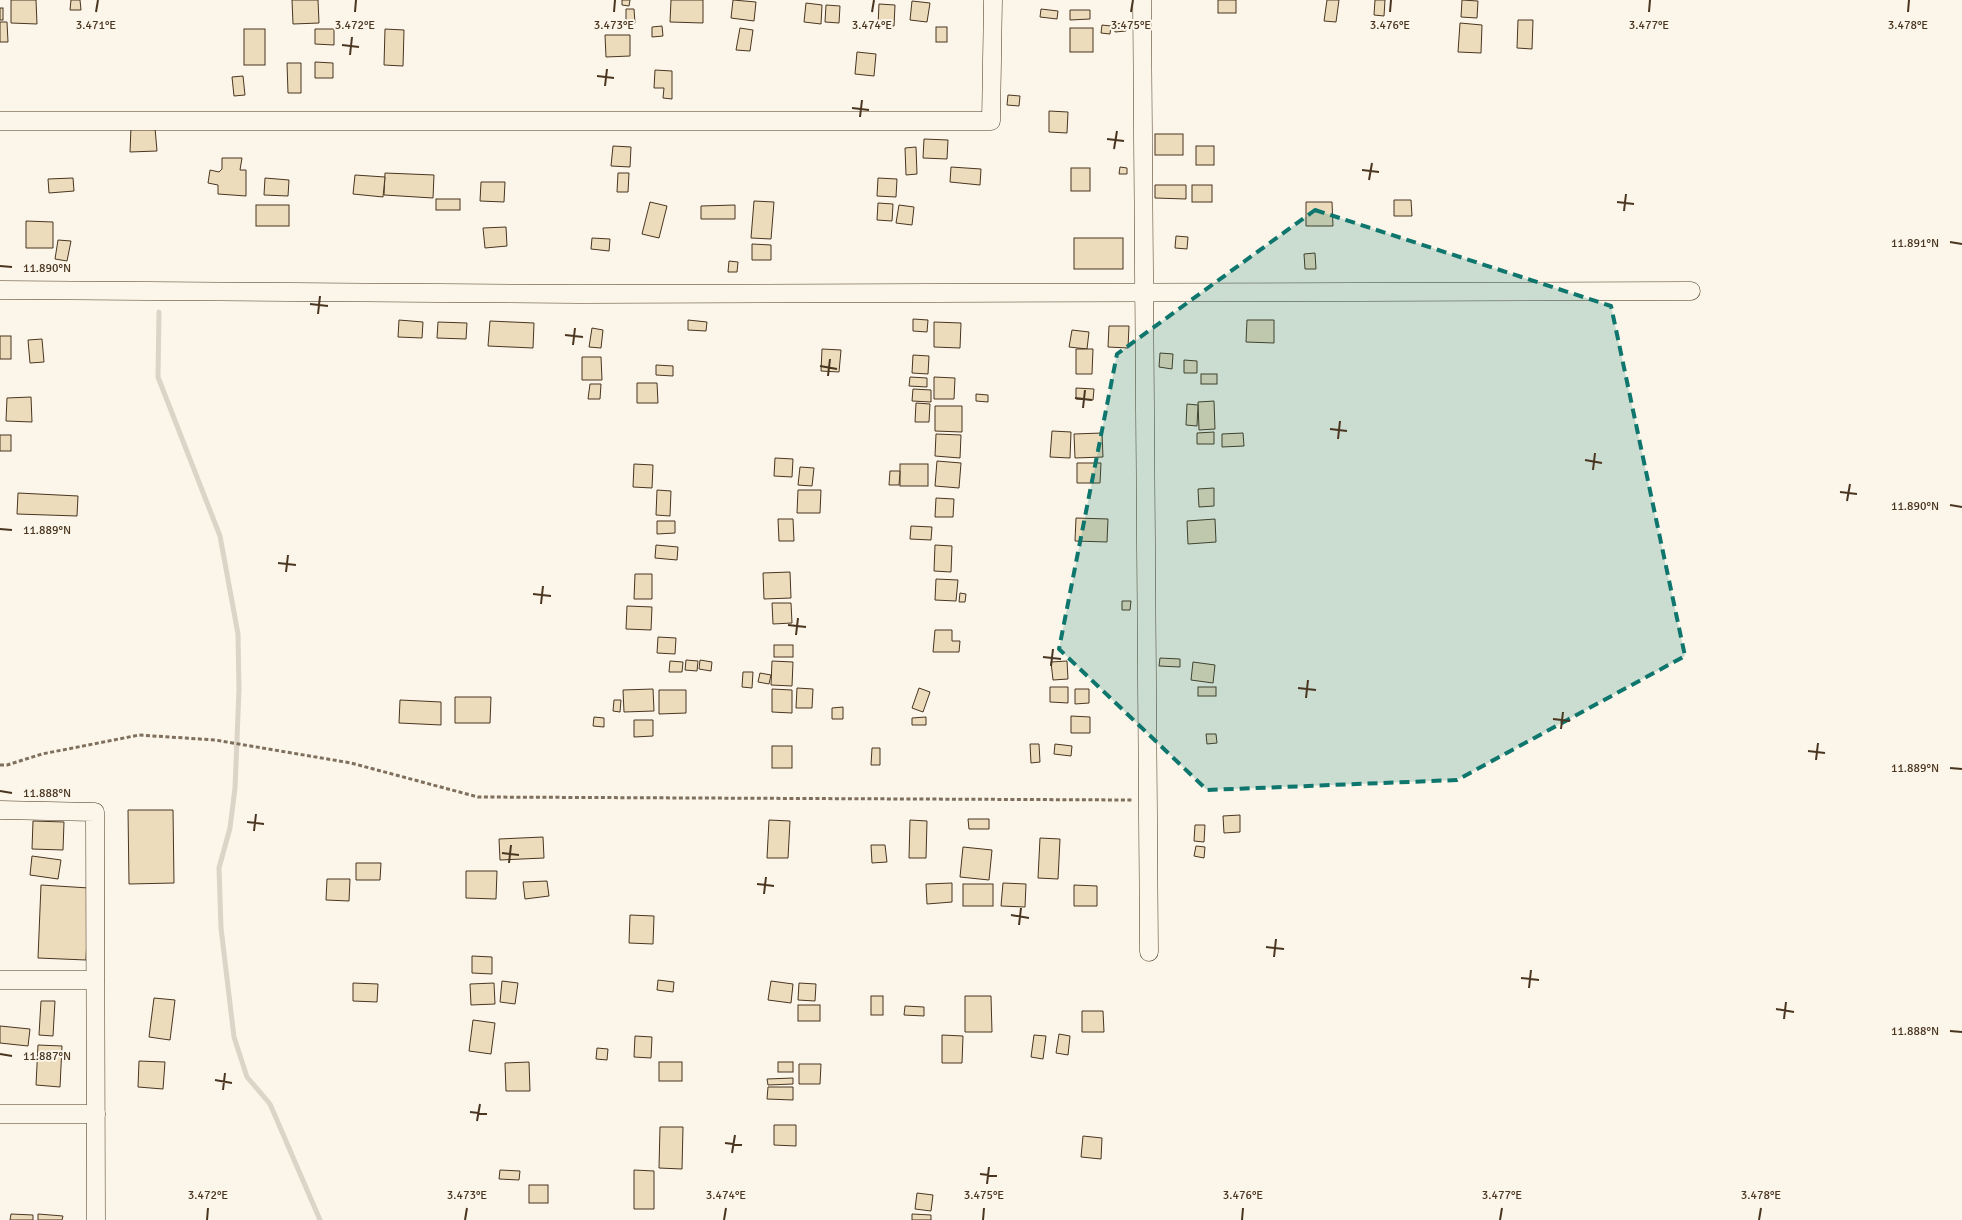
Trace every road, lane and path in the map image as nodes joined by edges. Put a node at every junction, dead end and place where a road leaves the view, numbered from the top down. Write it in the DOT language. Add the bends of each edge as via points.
graph roads {
  1 [pos="992,0"];
  2 [pos="1142,0"];
  3 [pos="0,121"];
  4 [pos="0,290"];
  5 [pos="1691,291"];
  6 [pos="1143,292"];
  7 [pos="0,765"];
  8 [pos="1148,800"];
  9 [pos="0,810"];
  10 [pos="1149,952"];
  11 [pos="0,980"];
  12 [pos="96,980"];
  13 [pos="0,1114"];
  14 [pos="96,1114"];
  15 [pos="96,1220"];
  1 -- 3 [label="street" via="991,121"];
  2 -- 6 [label="street"];
  4 -- 6 [label="street" via="580,294"];
  5 -- 6 [label="street"];
  6 -- 8 [label="street"];
  7 -- 8 [label="path" via="139,734 215,740 351,763 478,797"];
  8 -- 10 [label="street"];
  9 -- 12 [label="street" via="95,812"];
  11 -- 12 [label="street"];
  12 -- 14 [label="street"];
  13 -- 14 [label="street"];
  14 -- 15 [label="street"];
}
